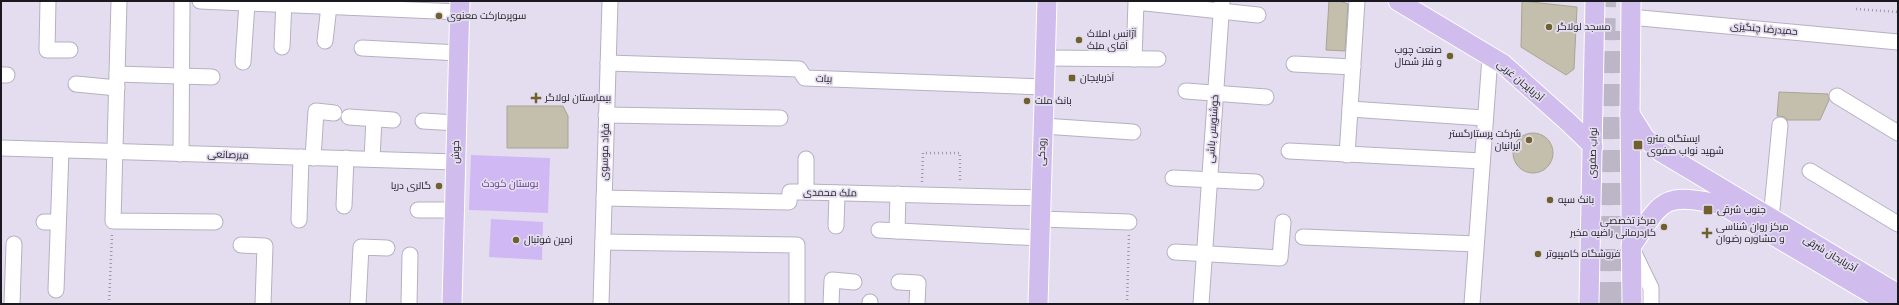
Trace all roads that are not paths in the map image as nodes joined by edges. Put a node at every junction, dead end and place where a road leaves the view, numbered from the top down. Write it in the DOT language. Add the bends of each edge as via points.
graph roads {
  1 [pos="48,1"];
  2 [pos="119,1"];
  3 [pos="182,1"];
  4 [pos="200,1"];
  5 [pos="610,1"];
  6 [pos="1047,1"];
  7 [pos="1357,1"];
  8 [pos="1398,1"];
  9 [pos="1595,1"];
  10 [pos="247,3"];
  11 [pos="284,3"];
  12 [pos="329,6"];
  13 [pos="460,6"];
  14 [pos="1222,6"];
  15 [pos="1631,9"];
  16 [pos="1258,15"];
  17 [pos="325,41"];
  18 [pos="1898,42"];
  19 [pos="282,47"];
  20 [pos="362,48"];
  21 [pos="70,50"];
  22 [pos="458,53"];
  23 [pos="1490,57"];
  24 [pos="1045,58"];
  25 [pos="1134,59"];
  26 [pos="1158,59"];
  27 [pos="243,62"];
  28 [pos="608,63"];
  29 [pos="1294,64"];
  30 [pos="1353,67"];
  31 [pos="181,76"];
  32 [pos="212,77"];
  33 [pos="117,81"];
  34 [pos="76,84"];
  35 [pos="1044,87"];
  36 [pos="1186,91"];
  37 [pos="1216,93"];
  38 [pos="1838,96"];
  39 [pos="1266,97"];
  40 [pos="1350,109"];
  41 [pos="334,113"];
  42 [pos="1630,114"];
  43 [pos="606,115"];
  44 [pos="349,117"];
  45 [pos="780,118"];
  46 [pos="1484,118"];
  47 [pos="374,119"];
  48 [pos="392,120"];
  49 [pos="423,121"];
  50 [pos="457,123"];
  51 [pos="1780,125"];
  52 [pos="1043,126"];
  53 [pos="1133,132"];
  54 [pos="1898,133"];
  55 [pos="1593,146"];
  56 [pos="1,148"];
  57 [pos="61,150"];
  58 [pos="1289,151"];
  59 [pos="115,152"];
  60 [pos="181,154"];
  61 [pos="1347,155"];
  62 [pos="307,157"];
  63 [pos="346,158"];
  64 [pos="372,159"];
  65 [pos="806,159"];
  66 [pos="1482,161"];
  67 [pos="456,162"];
  68 [pos="1810,171"];
  69 [pos="1174,178"];
  70 [pos="1210,179"];
  71 [pos="1256,182"];
  72 [pos="1591,191"];
  73 [pos="806,192"];
  74 [pos="837,193"];
  75 [pos="898,194"];
  76 [pos="604,198"];
  77 [pos="1041,198"];
  78 [pos="344,206"];
  79 [pos="418,210"];
  80 [pos="454,210"];
  81 [pos="1040,218"];
  82 [pos="1771,219"];
  83 [pos="299,220"];
  84 [pos="215,222"];
  85 [pos="1129,222"];
  86 [pos="1283,222"];
  87 [pos="1898,224"];
  88 [pos="836,226"];
  89 [pos="879,230"];
  90 [pos="897,231"];
  91 [pos="1303,237"];
  92 [pos="1040,238"];
  93 [pos="602,242"];
  94 [pos="14,244"];
  95 [pos="1476,244"];
  96 [pos="241,245"];
  97 [pos="1631,247"];
  98 [pos="387,248"];
  99 [pos="1175,252"];
  100 [pos="1205,254"];
  101 [pos="410,255"];
  102 [pos="854,282"];
  103 [pos="899,282"];
  104 [pos="56,290"];
  105 [pos="1898,294"];
  106 [pos="12,304"];
  107 [pos="263,304"];
  108 [pos="358,304"];
  109 [pos="409,304"];
  110 [pos="452,304"];
  111 [pos="601,304"];
  112 [pos="797,304"];
  113 [pos="831,304"];
  114 [pos="917,304"];
  115 [pos="1038,304"];
  116 [pos="1201,304"];
  117 [pos="1472,304"];
  118 [pos="1577,304"];
  119 [pos="1589,304"];
  120 [pos="1632,304"];
  121 [pos="1651,304"];
  122 [pos="1889,304"];
  1 -- 21 [label="street" via="47,50"];
  2 -- 33 [label="street"];
  3 -- 31 [label="street"];
  4 -- 10 [label="street"];
  5 -- 28 [label="street, فؤاد موسوی"];
  6 -- 24 [label="main road, رودکی"];
  7 -- 30 [label="street"];
  8 -- 23 [label="main road, آذربایجان غربی"];
  9 -- 55 [label="main road, نواب صفوی"];
  10 -- 11 [label="street"];
  10 -- 27 [label="street"];
  11 -- 12 [label="street"];
  11 -- 19 [label="street"];
  12 -- 13 [label="street"];
  12 -- 17 [label="street"];
  13 -- 22 [label="main road, خوش"];
  14 -- 16 [label="street"];
  14 -- 25 [label="street" via="1136,2"];
  14 -- 37 [label="street, خوشنویس باشی"];
  15 -- 18 [label="street, حمیدرضا چنگیزی"];
  15 -- 42 [label="main road"];
  20 -- 22 [label="street"];
  22 -- 50 [label="main road, خوش"];
  23 -- 46 [label="street"];
  23 -- 55 [label="main road, آذربایجان غربی" via="1503,64"];
  24 -- 25 [label="street"];
  24 -- 35 [label="main road, رودکی"];
  25 -- 26 [label="street"];
  28 -- 35 [label="street, بیات" via="799,69 805,78"];
  28 -- 43 [label="street, فؤاد موسوی"];
  29 -- 30 [label="street"];
  30 -- 40 [label="street"];
  31 -- 32 [label="street"];
  31 -- 33 [label="street"];
  31 -- 60 [label="street"];
  33 -- 34 [label="street"];
  33 -- 59 [label="street"];
  35 -- 52 [label="main road, رودکی"];
  36 -- 37 [label="street"];
  37 -- 39 [label="street"];
  37 -- 70 [label="street, خوشنویس باشی"];
  38 -- 54 [label="street"];
  40 -- 46 [label="street"];
  40 -- 61 [label="street"];
  41 -- 62 [label="street" via="316,111"];
  42 -- 82 [label="main road, آذربایجان شرقی" via="1645,138 1661,152"];
  42 -- 97 [label="main road"];
  43 -- 45 [label="street"];
  43 -- 76 [label="street, فؤاد موسوی"];
  44 -- 47 [label="street"];
  46 -- 66 [label="street"];
  47 -- 48 [label="street"];
  47 -- 64 [label="street"];
  49 -- 50 [label="street"];
  50 -- 67 [label="main road, خوش"];
  51 -- 82 [label="street"];
  52 -- 53 [label="street"];
  52 -- 77 [label="main road, رودکی"];
  55 -- 72 [label="main road, نواب صفوی"];
  56 -- 57 [label="street, میرصانعی"];
  57 -- 59 [label="street, میرصانعی"];
  57 -- 104 [label="street" via="51,222"];
  58 -- 61 [label="street"];
  59 -- 60 [label="street, میرصانعی"];
  59 -- 84 [label="street" via="112,221"];
  60 -- 62 [label="street, میرصانعی"];
  61 -- 66 [label="street"];
  62 -- 63 [label="street, میرصانعی"];
  62 -- 83 [label="street"];
  63 -- 64 [label="street, میرصانعی"];
  63 -- 78 [label="street"];
  64 -- 67 [label="street, میرصانعی"];
  65 -- 73 [label="street"];
  66 -- 95 [label="street"];
  67 -- 80 [label="main road, خوش"];
  68 -- 87 [label="street"];
  69 -- 70 [label="street"];
  70 -- 71 [label="street"];
  70 -- 100 [label="street, خوشنویس باشی"];
  72 -- 118 [label="main road" via="1582,227"];
  72 -- 119 [label="main road, نواب صفوی"];
  73 -- 74 [label="street, ملک محمدی"];
  73 -- 76 [label="street, ملک محمدی" via="790,192 789,202"];
  74 -- 75 [label="street, ملک محمدی"];
  74 -- 88 [label="street"];
  75 -- 77 [label="street, ملک محمدی"];
  75 -- 90 [label="street"];
  76 -- 93 [label="street, فؤاد موسوی"];
  77 -- 81 [label="main road, رودکی"];
  79 -- 80 [label="street"];
  80 -- 110 [label="main road, خوش"];
  81 -- 85 [label="street"];
  81 -- 92 [label="main road, رودکی"];
  82 -- 105 [label="main road, آذربایجان شرقی"];
  86 -- 100 [label="street" via="1280,258"];
  89 -- 90 [label="street"];
  90 -- 92 [label="street"];
  91 -- 95 [label="street"];
  92 -- 115 [label="main road, رودکی"];
  93 -- 111 [label="street, فؤاد موسوی"];
  93 -- 112 [label="street" via="797,245"];
  94 -- 106 [label="street"];
  95 -- 117 [label="street"];
  96 -- 107 [label="street" via="265,246"];
  97 -- 120 [label="main road"];
  97 -- 121 [label="street" via="1651,288"];
  97 -- 122 [label="main road, آذربایجان شرقی" via="1653,214 1665,202 1692,198 1722,205"];
  98 -- 108 [label="street" via="361,247"];
  99 -- 100 [label="street"];
  100 -- 116 [label="street, خوشنویس باشی"];
  101 -- 109 [label="street"];
  102 -- 113 [label="street" via="832,280"];
  103 -- 114 [label="street" via="918,283"];
}
